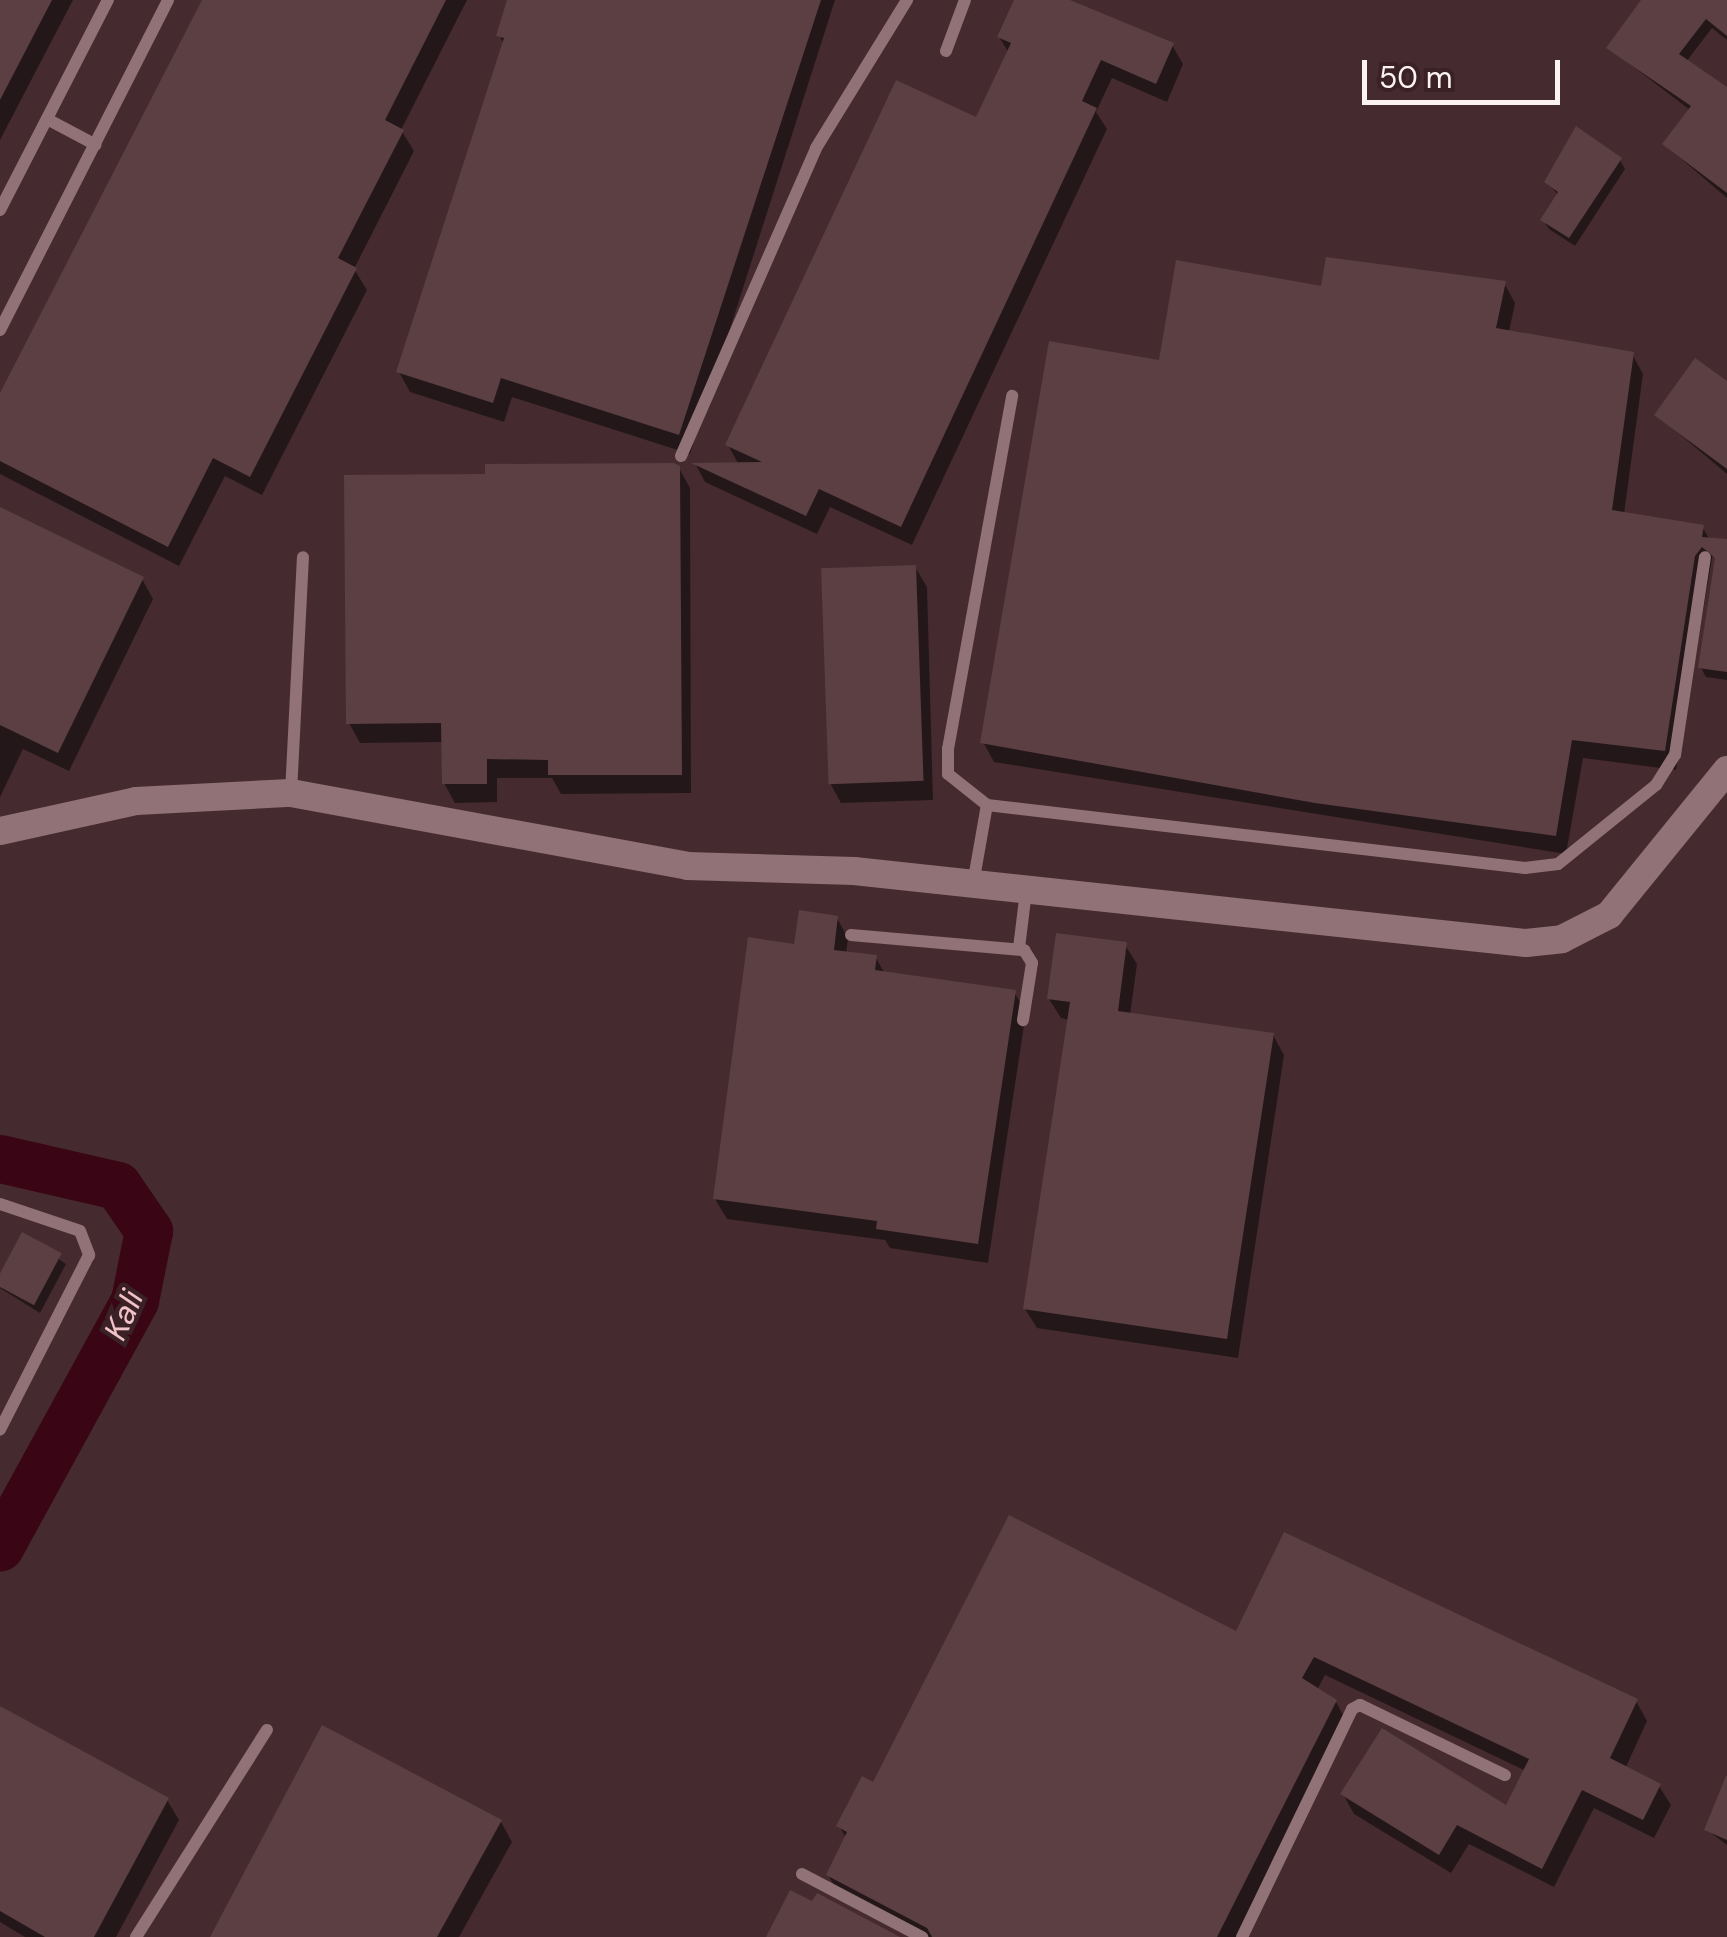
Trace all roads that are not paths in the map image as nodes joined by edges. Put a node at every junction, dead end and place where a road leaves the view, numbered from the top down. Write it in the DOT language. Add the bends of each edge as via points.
graph roads {
  1 [pos="108,0"];
  2 [pos="168,0"];
  3 [pos="907,0"];
  4 [pos="965,0"];
  5 [pos="946,51"];
  6 [pos="47,119"];
  7 [pos="96,145"];
  8 [pos="0,210"];
  9 [pos="6,301"];
  10 [pos="0,330"];
  11 [pos="1012,396"];
  12 [pos="681,456"];
  13 [pos="303,557"];
  14 [pos="1704,557"];
  15 [pos="1727,770"];
  16 [pos="291,792"];
  17 [pos="987,804"];
  18 [pos="0,831"];
  19 [pos="973,884"];
  20 [pos="1026,891"];
  21 [pos="851,935"];
  22 [pos="1019,948"];
  23 [pos="1023,1020"];
  24 [pos="0,1204"];
  25 [pos="0,1430"];
  26 [pos="267,1730"];
  27 [pos="1505,1776"];
  28 [pos="802,1874"];
  29 [pos="136,1937"];
  30 [pos="922,1937"];
  31 [pos="1242,1937"];
  1 -- 6 [label="lane"];
  2 -- 7 [label="lane"];
  3 -- 12 [label="lane" via="816,148"];
  4 -- 5 [label="lane"];
  6 -- 7 [label="lane"];
  6 -- 8 [label="lane"];
  7 -- 9 [label="lane"];
  9 -- 10 [label="lane"];
  11 -- 17 [label="lane" via="948,749 948,774"];
  13 -- 16 [label="lane"];
  14 -- 17 [label="lane" via="1675,755 1656,785 1558,864 1524,868"];
  15 -- 20 [label="street" via="1610,915 1562,938 1506,942"];
  16 -- 18 [label="street" via="136,801"];
  16 -- 19 [label="street" via="687,866"];
  17 -- 19 [label="lane"];
  19 -- 20 [label="street"];
  20 -- 22 [label="lane"];
  21 -- 22 [label="lane"];
  22 -- 23 [label="lane" via="1032,958"];
  24 -- 25 [label="lane" via="80,1232 89,1255"];
  26 -- 29 [label="lane"];
  27 -- 31 [label="lane" via="1360,1705 1352,1709"];
  28 -- 30 [label="lane"];
}
